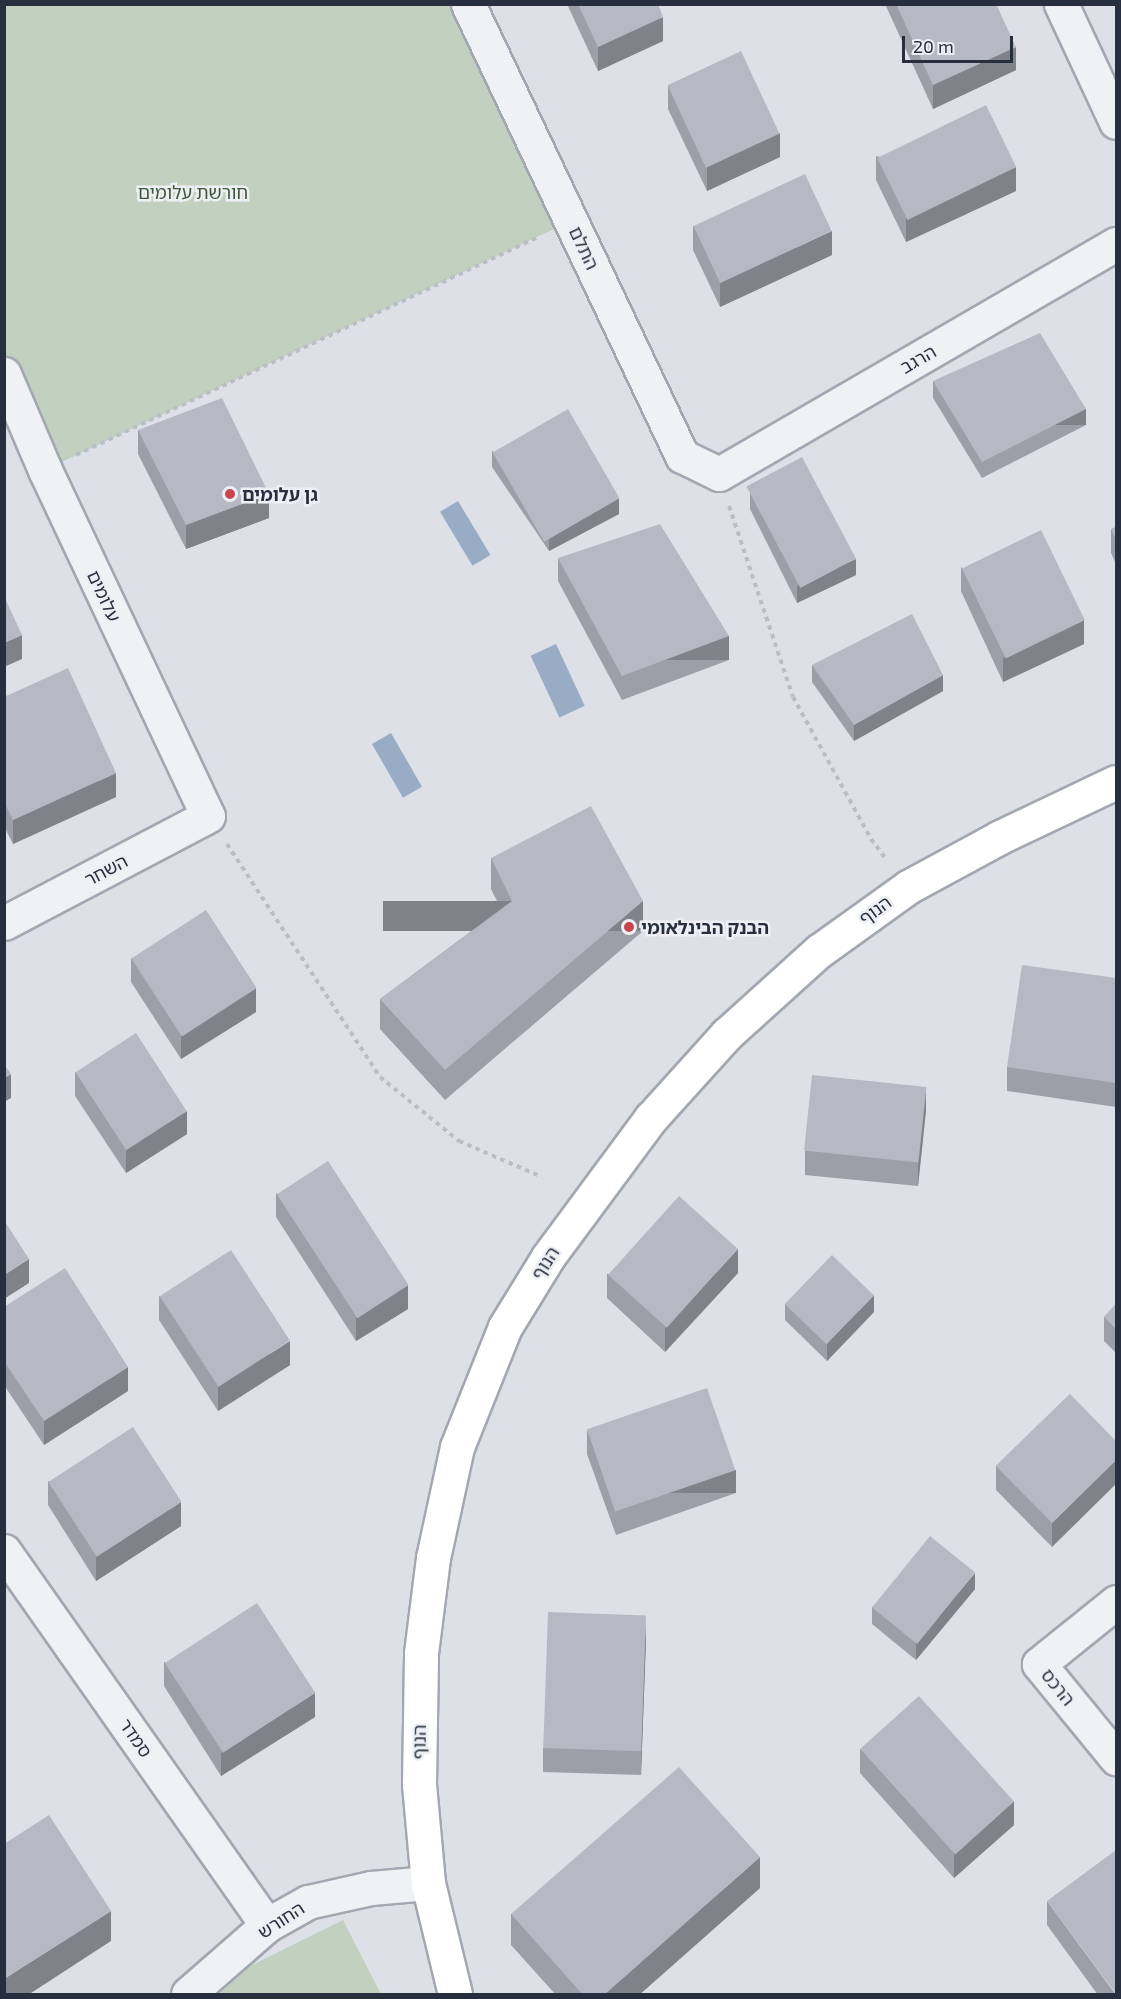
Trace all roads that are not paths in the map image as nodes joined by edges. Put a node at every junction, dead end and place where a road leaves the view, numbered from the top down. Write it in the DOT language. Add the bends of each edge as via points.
graph roads {
  1 [pos="468,4"];
  2 [pos="1061,4"];
  3 [pos="1116,122"];
  4 [pos="1116,244"];
  5 [pos="4,374"];
  6 [pos="719,474"];
  7 [pos="1116,782"];
  8 [pos="208,816"];
  9 [pos="4,923"];
  10 [pos="4,1551"];
  11 [pos="1116,1602"];
  12 [pos="1116,1758"];
  13 [pos="428,1883"];
  14 [pos="267,1925"];
  15 [pos="188,1995"];
  16 [pos="455,1995"];
  1 -- 6 [label="street, התלם" via="682,456"];
  2 -- 3 [label="street"];
  4 -- 6 [label="street, הרגב"];
  5 -- 8 [label="street, עלומים" via="45,470"];
  7 -- 13 [label="street, הנוף" via="1000,837 908,887 819,951 727,1034 651,1118 548,1257 505,1327 457,1447 433,1558 421,1653 419,1748"];
  8 -- 9 [label="street, השחר"];
  10 -- 14 [label="street, סמדר"];
  11 -- 12 [label="street, הרכס" via="1039,1664"];
  13 -- 14 [label="street, החורש" via="371,1888 308,1902"];
  13 -- 16 [label="street, הנוף"];
  14 -- 15 [label="street, החורש"];
}
